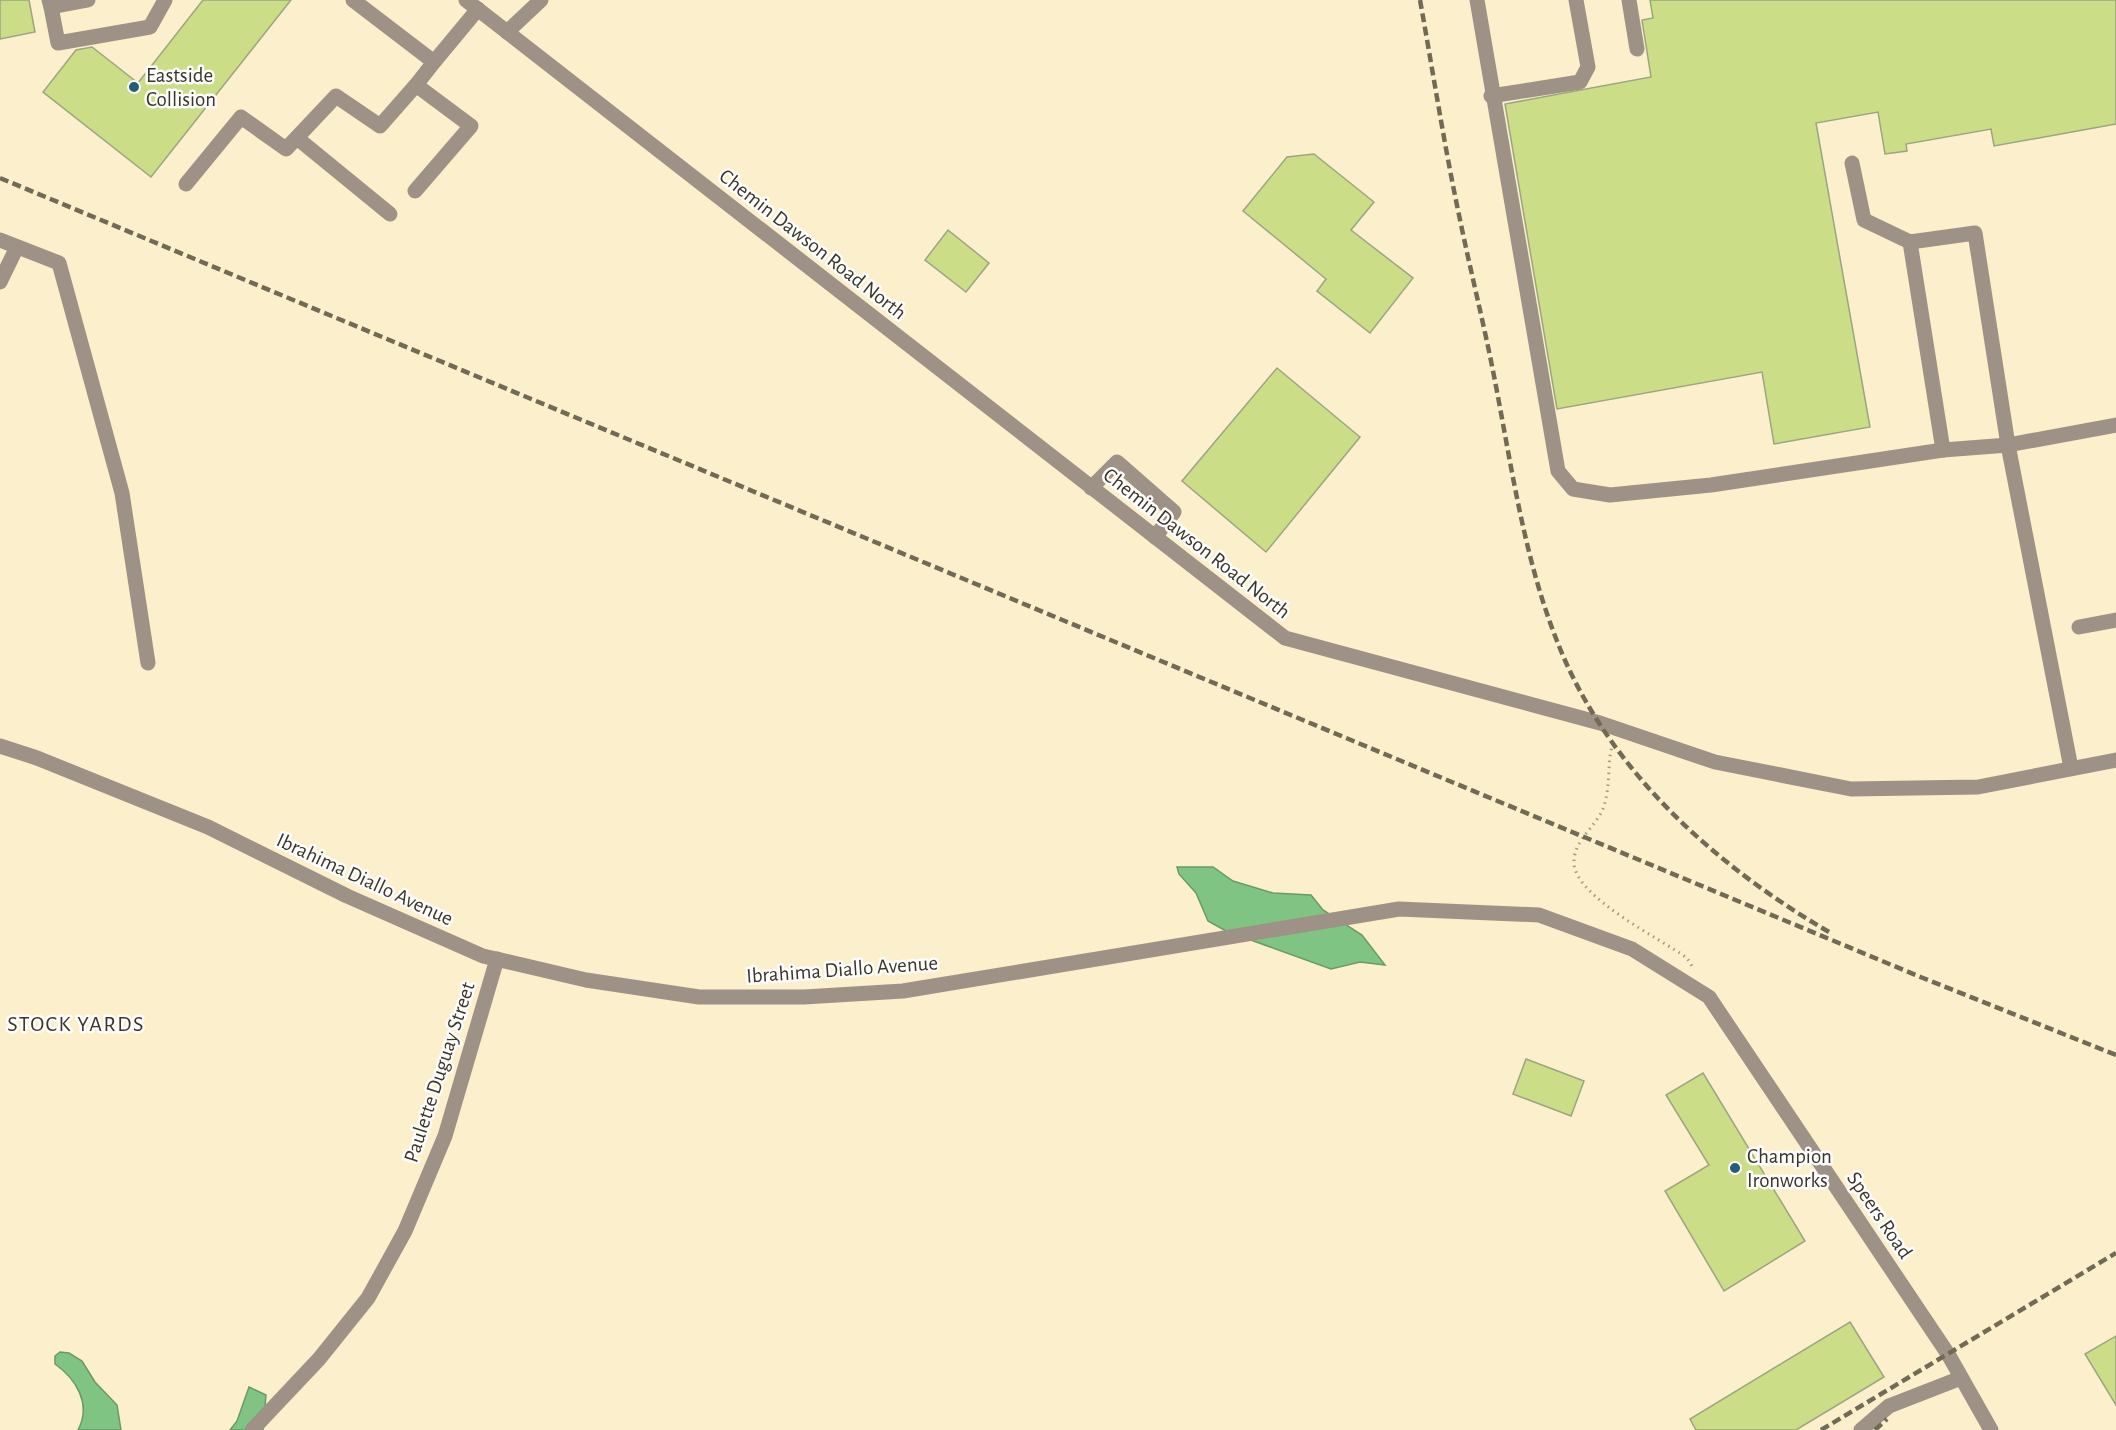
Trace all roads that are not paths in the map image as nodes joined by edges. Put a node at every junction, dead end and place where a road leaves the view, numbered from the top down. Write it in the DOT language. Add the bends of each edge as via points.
graph roads {
  1 [pos="88,0"];
  2 [pos="165,0"];
  3 [pos="353,0"];
  4 [pos="541,0"];
  5 [pos="1477,0"];
  6 [pos="1576,0"];
  7 [pos="1629,0"];
  8 [pos="50,4"];
  9 [pos="472,5"];
  10 [pos="507,32"];
  11 [pos="1637,48"];
  12 [pos="434,62"];
  13 [pos="416,85"];
  14 [pos="1491,96"];
  15 [pos="297,138"];
  16 [pos="1852,163"];
  17 [pos="186,184"];
  18 [pos="415,191"];
  19 [pos="390,214"];
  20 [pos="0,240"];
  21 [pos="1911,242"];
  22 [pos="17,247"];
  23 [pos="0,282"];
  24 [pos="2116,424"];
  25 [pos="2008,445"];
  26 [pos="1943,450"];
  27 [pos="1091,488"];
  28 [pos="1155,537"];
  29 [pos="2116,620"];
  30 [pos="2079,627"];
  31 [pos="148,663"];
  32 [pos="0,746"];
  33 [pos="2116,760"];
  34 [pos="2071,768"];
  35 [pos="497,959"];
  36 [pos="1709,997"];
  37 [pos="1961,1378"];
  38 [pos="252,1430"];
  39 [pos="1861,1430"];
  40 [pos="1991,1430"];
  1 -- 8 [label="street"];
  2 -- 8 [label="street" via="150,27 58,43"];
  3 -- 12 [label="street"];
  4 -- 10 [label="street"];
  5 -- 14 [label="street"];
  6 -- 14 [label="street" via="1588,67 1580,82"];
  7 -- 11 [label="street"];
  9 -- 10 [label="street, Chemin Dawson Road North"];
  9 -- 12 [label="street"];
  10 -- 27 [label="street, Chemin Dawson Road North"];
  12 -- 13 [label="street"];
  13 -- 15 [label="street" via="380,126 336,96"];
  13 -- 18 [label="street" via="471,126"];
  14 -- 26 [label="street" via="1558,471 1573,489 1610,495 1700,486"];
  15 -- 17 [label="street" via="286,149 241,117"];
  15 -- 19 [label="street"];
  16 -- 21 [label="street" via="1864,220"];
  20 -- 22 [label="street"];
  21 -- 25 [label="street" via="1975,233"];
  21 -- 26 [label="street"];
  22 -- 23 [label="street"];
  22 -- 31 [label="street" via="59,263 122,493"];
  24 -- 25 [label="street"];
  25 -- 26 [label="street"];
  25 -- 34 [label="street"];
  27 -- 28 [label="street, Chemin Dawson Road North"];
  27 -- 28 [label="street" via="1117,462 1174,513"];
  28 -- 34 [label="street, Chemin Dawson Road North" via="1285,638 1617,729 1714,762 1851,789 1978,787"];
  29 -- 30 [label="street"];
  32 -- 35 [label="street, Ibrahima Diallo Avenue" via="208,827 347,896"];
  33 -- 34 [label="street, Chemin Dawson Road North"];
  35 -- 36 [label="street, Ibrahima Diallo Avenue" via="586,980 699,997 815,997 903,991 1399,909 1539,915 1632,949"];
  35 -- 38 [label="street, Paulette Duguay Street" via="445,1136 405,1231 368,1298 319,1359"];
  36 -- 37 [label="street, Speers Road"];
  37 -- 39 [label="street" via="1889,1406"];
  37 -- 40 [label="street, Speers Road"];
}
